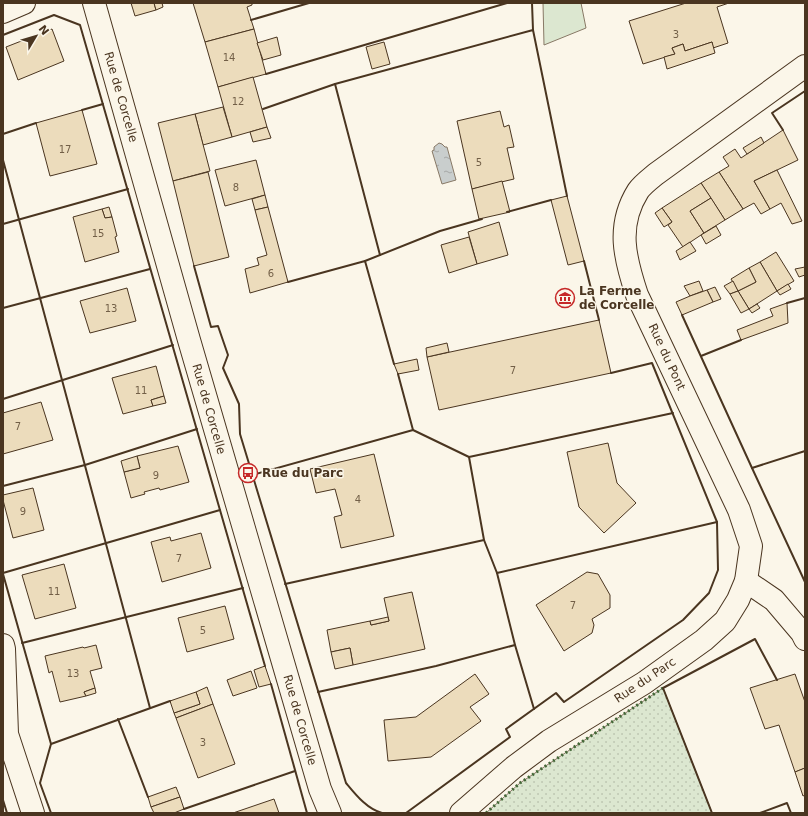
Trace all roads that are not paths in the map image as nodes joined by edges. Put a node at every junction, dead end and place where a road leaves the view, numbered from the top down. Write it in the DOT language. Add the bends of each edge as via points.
graph roads {
  1 [pos="24,3"];
  2 [pos="94,3"];
  3 [pos="3,12"];
  4 [pos="805,66"];
  5 [pos="746,581"];
  6 [pos="805,639"];
  7 [pos="3,645"];
  8 [pos="33,813"];
  9 [pos="330,813"];
  10 [pos="461,813"];
  1 -- 3 [label="street"];
  2 -- 9 [label="street, Rue de Corcelle" via="247,541 320,789"];
  4 -- 5 [label="street, Rue du Pont" via="656,174 638,190 629,210 624,236 627,264 637,295 739,510 751,546"];
  5 -- 6 [label="street" via="774,600"];
  5 -- 10 [label="street, Rue du Parc" via="725,621 704,640 644,683 549,741 514,767"];
  7 -- 8 [label="street" via="7,734"];
}
